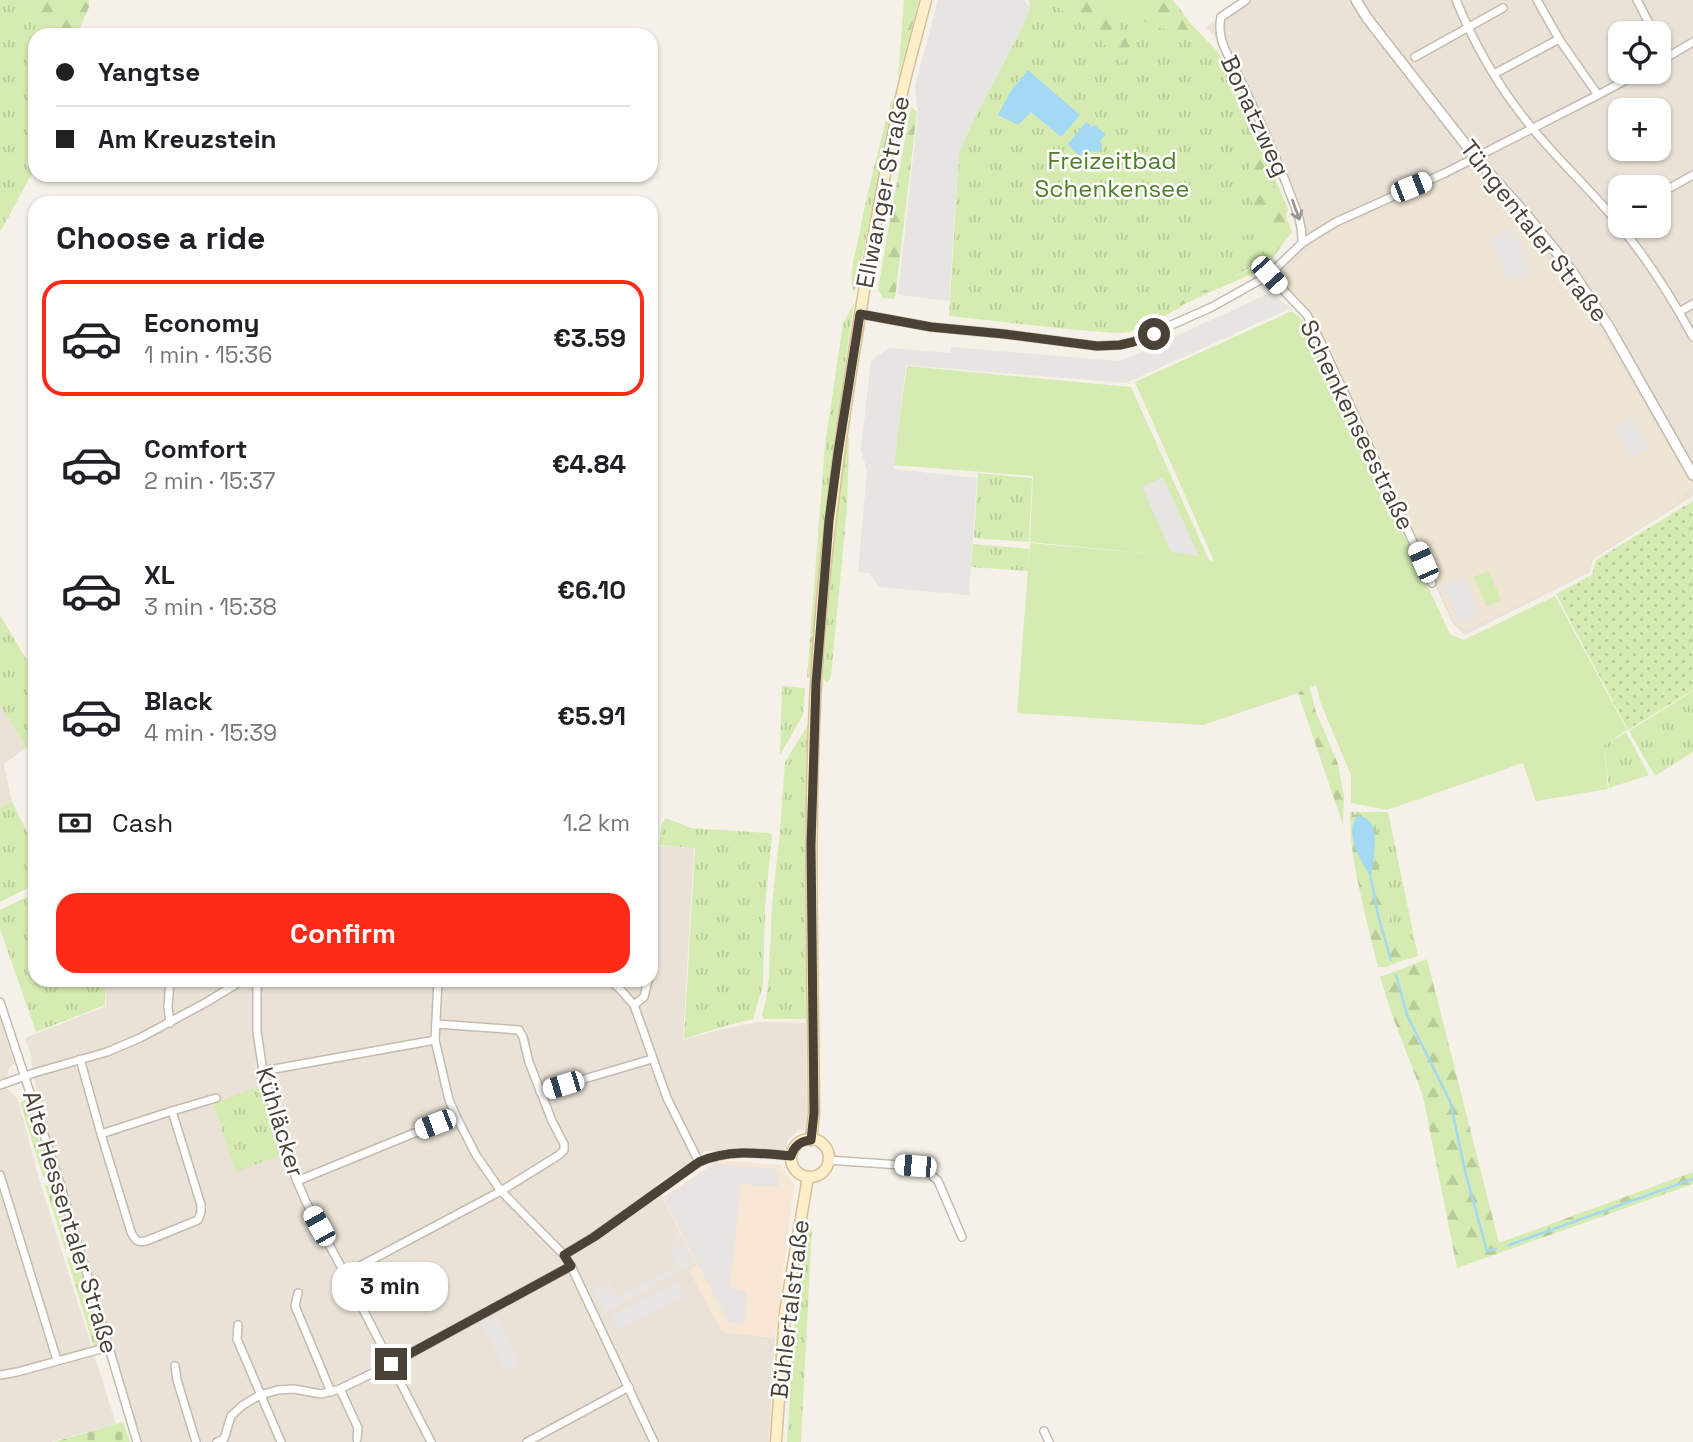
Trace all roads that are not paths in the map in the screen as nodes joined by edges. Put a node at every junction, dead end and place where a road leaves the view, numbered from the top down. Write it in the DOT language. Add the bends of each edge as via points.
graph roads {
  1 [pos="926,0"];
  2 [pos="1246,0"];
  3 [pos="1356,0"];
  4 [pos="1456,0"];
  5 [pos="1537,0"];
  6 [pos="1637,0"];
  7 [pos="1503,8"];
  8 [pos="1648,21"];
  9 [pos="1468,28"];
  10 [pos="1559,39"];
  11 [pos="1693,42"];
  12 [pos="1671,56"];
  13 [pos="1415,57"];
  14 [pos="1494,74"];
  15 [pos="1619,84"];
  16 [pos="1598,95"];
  17 [pos="1532,128"];
  18 [pos="1476,158"];
  19 [pos="1693,175"];
  20 [pos="1671,187"];
  21 [pos="1608,207"];
  22 [pos="1632,238"];
  23 [pos="1302,243"];
  24 [pos="1269,275"];
  25 [pos="1693,304"];
  26 [pos="1679,312"];
  27 [pos="860,314"];
  28 [pos="1693,337"];
  29 [pos="1693,475"];
  30 [pos="1432,583"];
  31 [pos="169,987"];
  32 [pos="231,987"];
  33 [pos="257,987"];
  34 [pos="439,987"];
  35 [pos="617,987"];
  36 [pos="646,987"];
  37 [pos="0,1002"];
  38 [pos="634,1005"];
  39 [pos="170,1023"];
  40 [pos="436,1024"];
  41 [pos="435,1040"];
  42 [pos="80,1059"];
  43 [pos="652,1059"];
  44 [pos="263,1072"];
  45 [pos="25,1076"];
  46 [pos="0,1085"];
  47 [pos="540,1092"];
  48 [pos="216,1098"];
  49 [pos="172,1111"];
  50 [pos="456,1116"];
  51 [pos="101,1134"];
  52 [pos="811,1140"];
  53 [pos="791,1156"];
  54 [pos="828,1160"];
  55 [pos="699,1162"];
  56 [pos="0,1175"];
  57 [pos="808,1177"];
  58 [pos="298,1181"];
  59 [pos="501,1191"];
  60 [pos="962,1237"];
  61 [pos="564,1255"];
  62 [pos="571,1266"];
  63 [pos="345,1274"];
  64 [pos="298,1293"];
  65 [pos="238,1325"];
  66 [pos="108,1348"];
  67 [pos="57,1360"];
  68 [pos="391,1364"];
  69 [pos="175,1366"];
  70 [pos="0,1375"];
  71 [pos="629,1387"];
  72 [pos="340,1389"];
  73 [pos="331,1392"];
  74 [pos="260,1395"];
  75 [pos="1044,1431"];
  76 [pos="357,1439"];
  77 [pos="137,1442"];
  78 [pos="196,1442"];
  79 [pos="217,1442"];
  80 [pos="281,1442"];
  81 [pos="431,1442"];
  82 [pos="527,1442"];
  83 [pos="654,1442"];
  84 [pos="776,1442"];
  85 [pos="1049,1442"];
  1 -- 27 [label="main road, Ellwanger Straße" via="902,93"];
  2 -- 23 [label="street, Bonatzweg, one-way" via="1221,17 1220,37 1280,164 1303,229"];
  3 -- 18 [label="street, Tüngentaler Straße"];
  4 -- 9 [label="street"];
  5 -- 10 [label="street"];
  6 -- 8 [label="street"];
  7 -- 9 [label="street"];
  9 -- 13 [label="street"];
  9 -- 14 [label="street"];
  10 -- 14 [label="street"];
  10 -- 16 [label="street"];
  11 -- 12 [label="street"];
  14 -- 17 [label="street"];
  15 -- 16 [label="street"];
  16 -- 17 [label="street"];
  17 -- 18 [label="street"];
  17 -- 21 [label="street"];
  18 -- 23 [label="street" via="1336,222"];
  18 -- 29 [label="street, Tüngentaler Straße" via="1546,238 1591,299"];
  19 -- 20 [label="street"];
  22 -- 26 [label="street"];
  23 -- 24 [label="street"];
  24 -- 27 [label="street" via="1212,307 1120,345 931,327"];
  24 -- 30 [label="street, Schenkenseestraße" via="1307,315"];
  25 -- 26 [label="street"];
  26 -- 28 [label="street"];
  27 -- 52 [label="main road, Ellwanger Straße" via="829,521 816,683"];
  31 -- 39 [label="street"];
  32 -- 39 [label="street"];
  33 -- 44 [label="street, Kühläcker"];
  34 -- 40 [label="street"];
  35 -- 38 [label="street"];
  36 -- 38 [label="street" via="644,997"];
  37 -- 45 [label="street, Alte Hessentaler Straße"];
  38 -- 43 [label="street"];
  39 -- 42 [label="street" via="107,1052"];
  40 -- 41 [label="street"];
  40 -- 47 [label="street" via="519,1030"];
  41 -- 44 [label="street"];
  41 -- 50 [label="street"];
  42 -- 45 [label="street"];
  42 -- 51 [label="street"];
  43 -- 47 [label="street"];
  43 -- 55 [label="street"];
  44 -- 58 [label="street, Kühläcker"];
  45 -- 46 [label="street"];
  45 -- 66 [label="street, Alte Hessentaler Straße"];
  47 -- 59 [label="street" via="564,1150"];
  48 -- 49 [label="street"];
  49 -- 51 [label="street"];
  49 -- 51 [label="street" via="201,1212 198,1220 146,1241 135,1240 131,1232"];
  50 -- 58 [label="street"];
  50 -- 59 [label="street"];
  52 -- 53 [label="main road" via="800,1142"];
  52 -- 54 [label="main road" via="825,1148"];
  53 -- 55 [label="street" via="731,1153"];
  53 -- 57 [label="main road" via="797,1172"];
  54 -- 57 [label="main road" via="820,1174"];
  54 -- 60 [label="street" via="925,1169 938,1181"];
  55 -- 61 [label="street"];
  56 -- 67 [label="street"];
  57 -- 84 [label="main road, Bühlertalstraße" via="785,1312"];
  58 -- 63 [label="street, Kühläcker"];
  59 -- 61 [label="street"];
  59 -- 63 [label="street"];
  61 -- 62 [label="street"];
  62 -- 68 [label="street"];
  62 -- 71 [label="street"];
  63 -- 68 [label="street, Kühläcker"];
  64 -- 73 [label="street" via="295,1306"];
  65 -- 74 [label="street" via="237,1339"];
  66 -- 67 [label="street"];
  66 -- 77 [label="street, Alte Hessentaler Straße"];
  67 -- 70 [label="street"];
  68 -- 72 [label="street"];
  68 -- 81 [label="street, Kühläcker"];
  69 -- 78 [label="street"];
  71 -- 82 [label="street"];
  71 -- 83 [label="street"];
  72 -- 73 [label="street"];
  72 -- 76 [label="street" via="358,1428"];
  73 -- 74 [label="street" via="278,1390"];
  74 -- 79 [label="street" via="231,1416 223,1439"];
  74 -- 80 [label="street"];
  75 -- 85 [label="street"];
}
